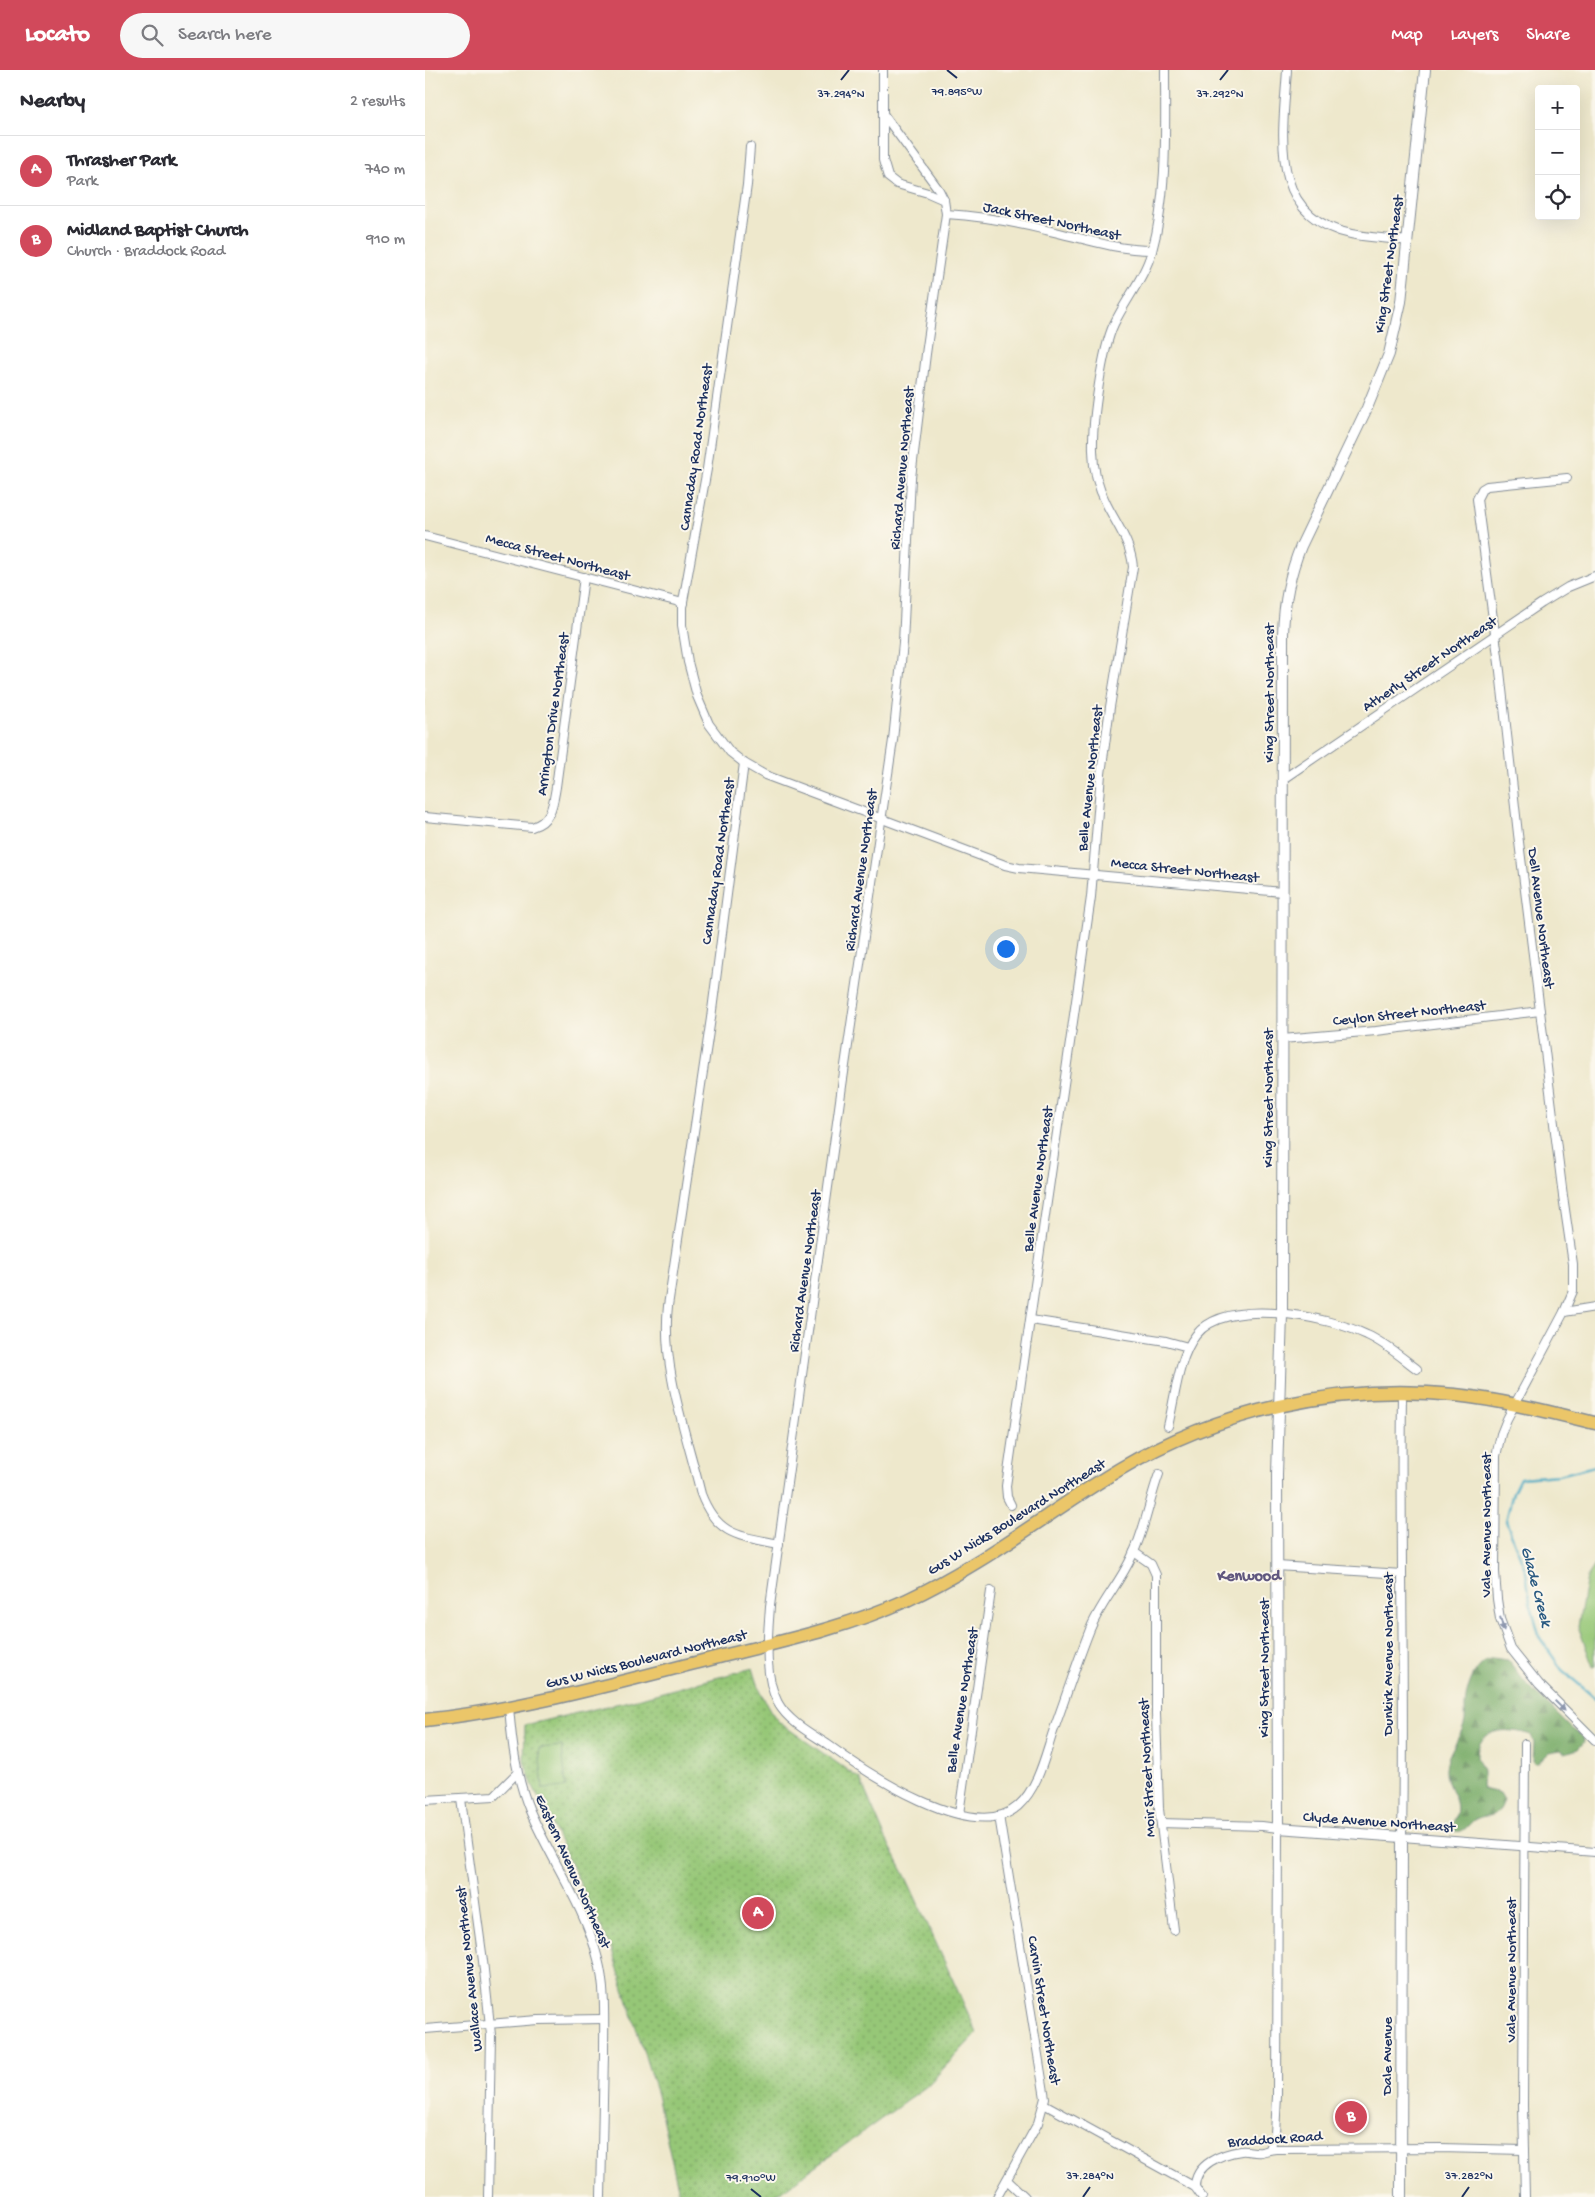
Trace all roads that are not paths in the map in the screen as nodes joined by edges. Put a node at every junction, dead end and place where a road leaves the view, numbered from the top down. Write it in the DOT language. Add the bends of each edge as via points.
graph roads {
  1 [pos="883,70"];
  2 [pos="1165,70"];
  3 [pos="1287,70"];
  4 [pos="1425,70"];
  5 [pos="884,115"];
  6 [pos="751,147"];
  7 [pos="944,200"];
  8 [pos="946,214"];
  9 [pos="1408,241"];
  10 [pos="1152,250"];
  11 [pos="1567,478"];
  12 [pos="425,536"];
  13 [pos="1595,576"];
  14 [pos="584,577"];
  15 [pos="683,604"];
  16 [pos="1495,636"];
  17 [pos="744,763"];
  18 [pos="1283,779"];
  19 [pos="425,817"];
  20 [pos="881,818"];
  21 [pos="1093,874"];
  22 [pos="1282,892"];
  23 [pos="1540,1010"];
  24 [pos="1282,1039"];
  25 [pos="1595,1307"];
  26 [pos="1564,1312"];
  27 [pos="1281,1314"];
  28 [pos="1031,1320"];
  29 [pos="1188,1347"];
  30 [pos="1417,1369"];
  31 [pos="1403,1393"];
  32 [pos="1514,1404"];
  33 [pos="1279,1406"];
  34 [pos="1595,1423"];
  35 [pos="1168,1426"];
  36 [pos="1159,1474"];
  37 [pos="1011,1505"];
  38 [pos="779,1544"];
  39 [pos="1134,1552"];
  40 [pos="1277,1566"];
  41 [pos="1401,1574"];
  42 [pos="991,1591"];
  43 [pos="768,1645"];
  44 [pos="509,1707"];
  45 [pos="425,1720"];
  46 [pos="1595,1740"];
  47 [pos="1525,1744"];
  48 [pos="517,1773"];
  49 [pos="461,1799"];
  50 [pos="425,1800"];
  51 [pos="959,1814"];
  52 [pos="999,1816"];
  53 [pos="1161,1823"];
  54 [pos="1278,1828"];
  55 [pos="1402,1837"];
  56 [pos="1525,1847"];
  57 [pos="1595,1852"];
  58 [pos="1402,1915"];
  59 [pos="1174,1930"];
  60 [pos="604,2019"];
  61 [pos="490,2023"];
  62 [pos="425,2029"];
  63 [pos="1044,2104"];
  64 [pos="1401,2148"];
  65 [pos="1270,2149"];
  66 [pos="1524,2150"];
  67 [pos="1007,2180"];
  68 [pos="1195,2187"];
  69 [pos="488,2197"];
  70 [pos="601,2197"];
  71 [pos="997,2197"];
  72 [pos="1025,2197"];
  73 [pos="1203,2197"];
  74 [pos="1401,2197"];
  75 [pos="1525,2197"];
  1 -- 5 [label="street"];
  2 -- 10 [label="street, Belle Avenue Northeast" via="1162,197"];
  3 -- 9 [label="street" via="1282,149 1289,183 1296,197 1307,211 1334,228 1352,234"];
  4 -- 9 [label="street, King Street Northeast"];
  5 -- 7 [label="street, Richard Avenue Northeast"];
  5 -- 7 [label="street" via="883,160 888,176 897,184"];
  6 -- 15 [label="street, Cannaday Road Northeast" via="707,469"];
  7 -- 8 [label="street, Richard Avenue Northeast"];
  8 -- 10 [label="street, Jack Street Northeast" via="1044,229 1119,249"];
  8 -- 20 [label="street, Richard Avenue Northeast" via="914,449 899,692"];
  9 -- 18 [label="street, King Street Northeast" via="1401,302 1389,354 1301,546 1287,590 1283,634"];
  10 -- 21 [label="street, Belle Avenue Northeast" via="1146,269 1121,310 1107,343 1094,430 1098,485 1129,546 1133,567 1101,774"];
  11 -- 16 [label="street, Dell Avenue Northeast" via="1487,486 1477,499"];
  12 -- 14 [label="street, Mecca Street Northeast"];
  13 -- 16 [label="street, Atherly Street Northeast" via="1568,587"];
  14 -- 15 [label="street, Mecca Street Northeast"];
  14 -- 19 [label="street, Arrington Drive Northeast" via="549,816 539,825 532,826"];
  15 -- 17 [label="street, Cannaday Road Northeast" via="683,644 702,708 721,742"];
  16 -- 18 [label="street, Atherly Street Northeast"];
  16 -- 23 [label="street, Dell Avenue Northeast"];
  17 -- 20 [label="street, Mecca Street Northeast" via="765,775"];
  17 -- 38 [label="street, Cannaday Road Northeast" via="666,1332 677,1396 707,1510 730,1533"];
  18 -- 22 [label="street, King Street Northeast"];
  20 -- 21 [label="street, Mecca Street Northeast" via="1019,868"];
  20 -- 38 [label="street, Richard Avenue Northeast"];
  21 -- 22 [label="street, Mecca Street Northeast"];
  21 -- 28 [label="street, Belle Avenue Northeast"];
  22 -- 24 [label="street, King Street Northeast"];
  23 -- 24 [label="street, Ceylon Street Northeast"];
  23 -- 26 [label="street, Dell Avenue Northeast" via="1575,1279"];
  24 -- 27 [label="street, King Street Northeast"];
  25 -- 26 [label="street"];
  26 -- 32 [label="street, Dell Avenue Northeast"];
  27 -- 29 [label="street" via="1238,1314 1218,1319 1202,1328"];
  27 -- 30 [label="street" via="1304,1316 1351,1328 1384,1345"];
  27 -- 33 [label="street, King Street Northeast"];
  28 -- 29 [label="street"];
  28 -- 37 [label="street, Belle Avenue Northeast" via="1006,1486"];
  29 -- 35 [label="street"];
  31 -- 32 [label="main road, Gus W Nicks Boulevard Northeast" via="1452,1395"];
  31 -- 33 [label="main road, Gus W Nicks Boulevard Northeast" via="1328,1397"];
  31 -- 41 [label="street, Dunkirk Avenue Northeast"];
  32 -- 34 [label="main road, Gus W Nicks Boulevard Northeast"];
  32 -- 46 [label="street, Vale Avenue Northeast, one-way" via="1501,1434 1497,1456 1495,1572 1505,1636 1527,1670"];
  33 -- 40 [label="street, King Street Northeast"];
  33 -- 43 [label="main road, Gus W Nicks Boulevard Northeast" via="1200,1430 1140,1458 970,1566 908,1599 849,1623"];
  36 -- 39 [label="street"];
  38 -- 43 [label="street, Richard Avenue Northeast"];
  39 -- 52 [label="street" via="1089,1630 1039,1773 1022,1802"];
  39 -- 53 [label="street, Moir Street Northeast" via="1153,1567 1156,1575"];
  40 -- 41 [label="street"];
  40 -- 54 [label="street, King Street Northeast"];
  41 -- 55 [label="street, Dunkirk Avenue Northeast"];
  42 -- 51 [label="street, Belle Avenue Northeast"];
  43 -- 44 [label="main road, Gus W Nicks Boulevard Northeast" via="583,1692"];
  43 -- 51 [label="street, Richard Avenue Northeast" via="775,1696 783,1710 796,1722 896,1790"];
  44 -- 45 [label="main road, Gus W Nicks Boulevard Northeast"];
  44 -- 48 [label="street, Eastern Avenue Northeast"];
  47 -- 56 [label="street, Vale Avenue Northeast"];
  48 -- 49 [label="street" via="494,1796"];
  48 -- 60 [label="street, Eastern Avenue Northeast" via="530,1811 593,1943 602,1979"];
  49 -- 50 [label="street"];
  49 -- 61 [label="street, Wallace Avenue Northeast"];
  51 -- 52 [label="street, Richard Avenue Northeast"];
  52 -- 63 [label="street, Carvin Street Northeast" via="1043,2077"];
  53 -- 54 [label="street, Clyde Avenue Northeast"];
  53 -- 59 [label="street, Moir Street Northeast"];
  54 -- 55 [label="street, Clyde Avenue Northeast"];
  54 -- 65 [label="street, King Street Northeast" via="1277,2096 1275,2134"];
  55 -- 56 [label="street, Clyde Avenue Northeast"];
  55 -- 58 [label="street, Dunkirk Avenue Northeast"];
  56 -- 57 [label="street, Clyde Avenue Northeast"];
  56 -- 66 [label="street, Vale Avenue Northeast"];
  58 -- 64 [label="street, Dale Avenue"];
  60 -- 61 [label="street"];
  60 -- 70 [label="street, Eastern Avenue Northeast"];
  61 -- 62 [label="street"];
  61 -- 69 [label="street, Wallace Avenue Northeast"];
  63 -- 67 [label="street, Carvin Street Northeast" via="1038,2123"];
  63 -- 68 [label="street"];
  64 -- 65 [label="street, Braddock Road"];
  64 -- 66 [label="street, Braddock Road"];
  64 -- 74 [label="street, Dale Avenue"];
  65 -- 68 [label="street, Braddock Road" via="1218,2157 1203,2167"];
  66 -- 75 [label="street, Vale Avenue Northeast"];
  67 -- 71 [label="street, Carvin Street Northeast"];
  67 -- 72 [label="street"];
  68 -- 73 [label="street"];
}
